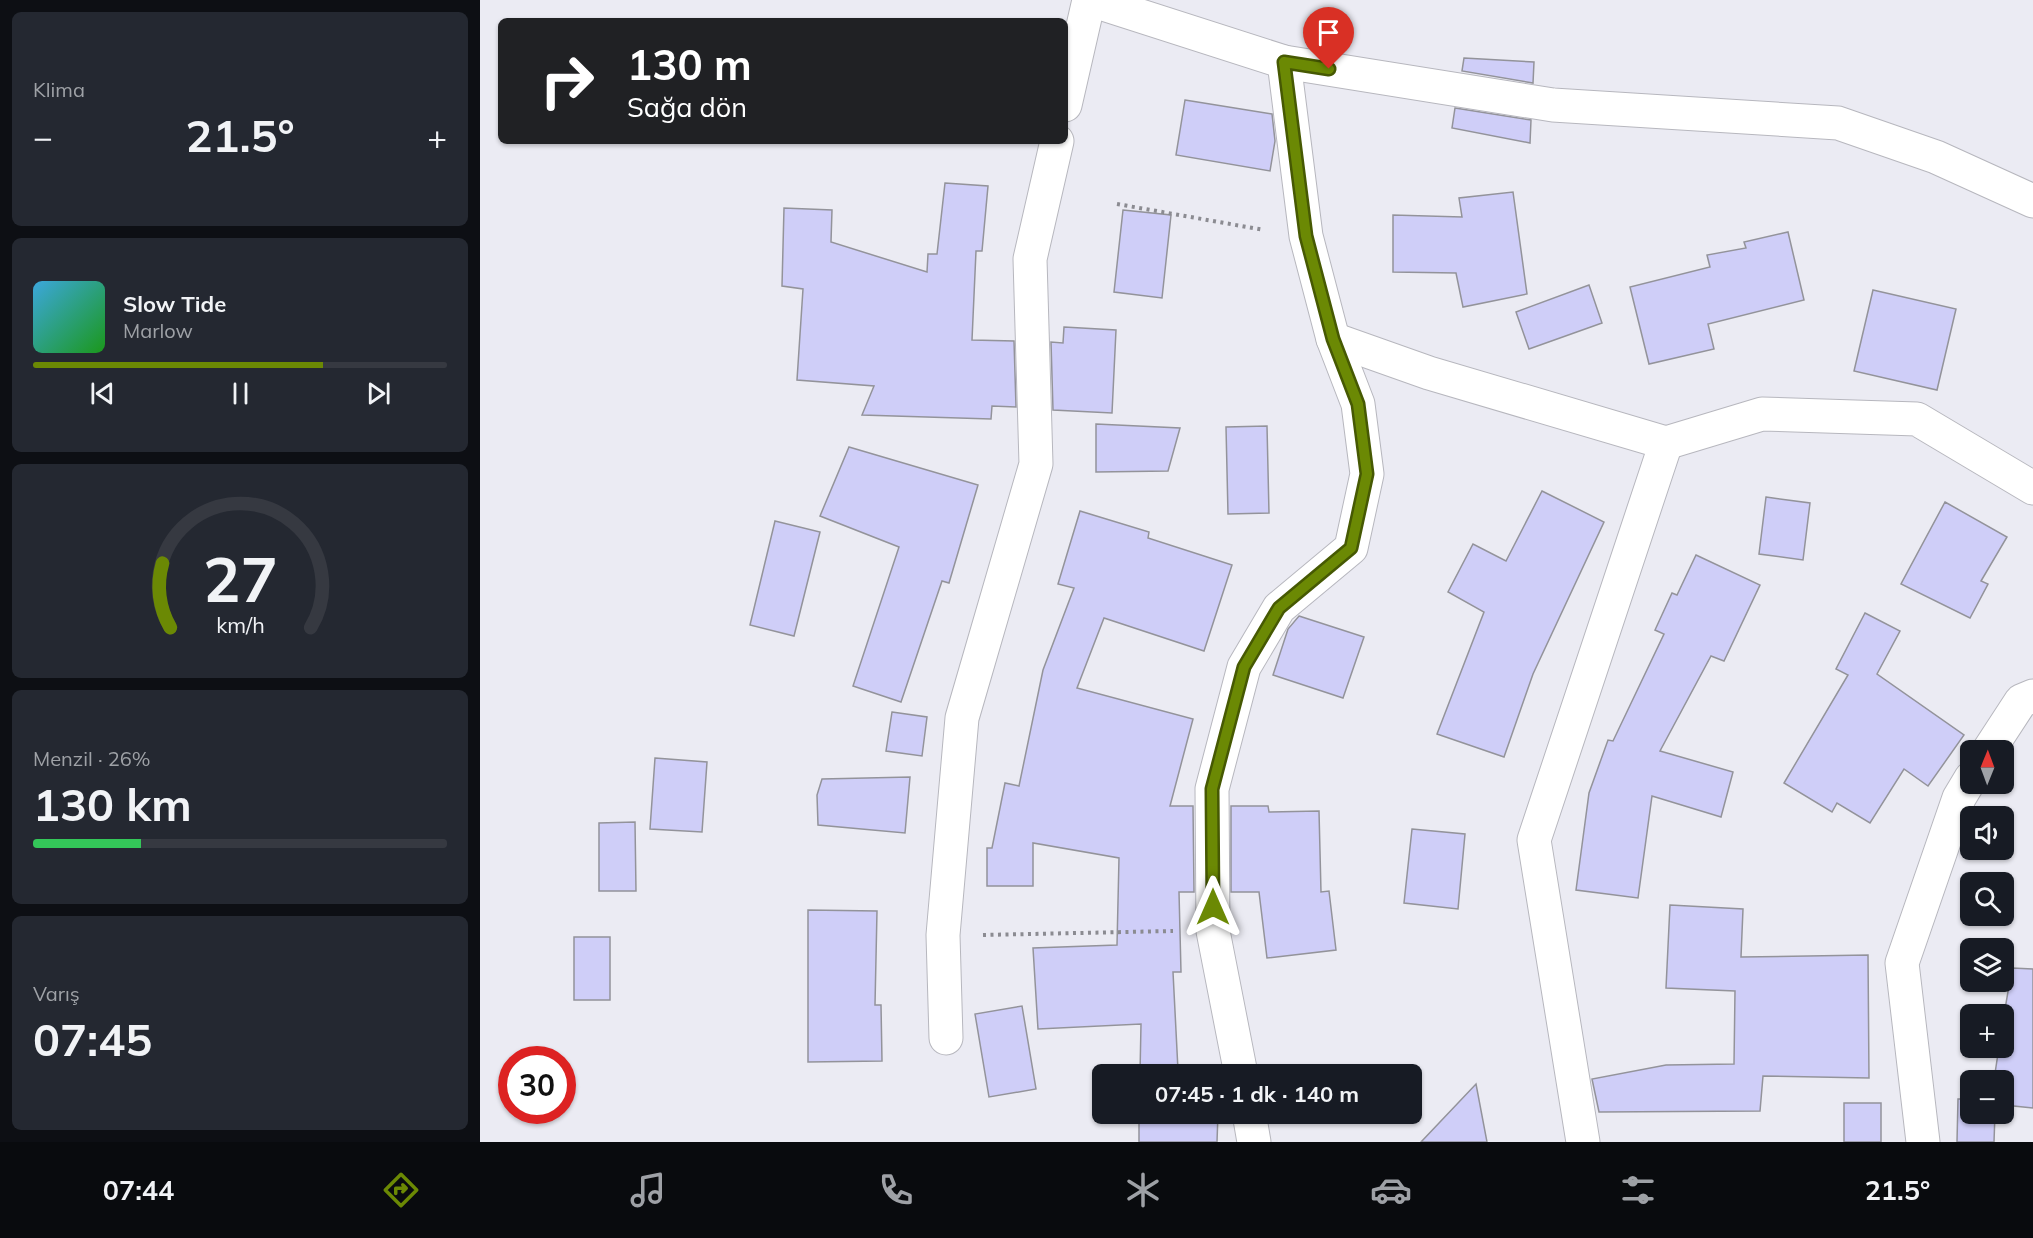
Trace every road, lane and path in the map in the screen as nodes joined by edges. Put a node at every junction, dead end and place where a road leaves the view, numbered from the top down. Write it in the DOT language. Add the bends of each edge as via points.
graph roads {
  1 [pos="1090,0"];
  2 [pos="1284,62"];
  3 [pos="1068,92"];
  4 [pos="1056,144"];
  5 [pos="2033,201"];
  6 [pos="1117,204"];
  7 [pos="1306,236"];
  8 [pos="1333,339"];
  9 [pos="1666,443"];
  10 [pos="2033,488"];
  11 [pos="2033,696"];
  12 [pos="1996,740"];
  13 [pos="1961,794"];
  14 [pos="1213,931"];
  15 [pos="942,935"];
  16 [pos="946,1038"];
  17 [pos="1239,1064"];
  18 [pos="1251,1124"];
  19 [pos="1254,1142"];
  20 [pos="1583,1142"];
  21 [pos="1923,1142"];
  1 -- 2 [label="street"];
  1 -- 3 [label="street"];
  2 -- 5 [label="street" via="1553,105 1838,123 1936,157"];
  2 -- 7 [label="street"];
  4 -- 15 [label="street" via="1030,259 1035,464 962,718"];
  6 -- 7 [label="path"];
  7 -- 8 [label="street"];
  8 -- 9 [label="street" via="1429,373"];
  8 -- 14 [label="street" via="1358,404 1367,474 1351,548 1279,608 1244,667 1212,789"];
  9 -- 10 [label="street" via="1762,414 1917,420"];
  9 -- 20 [label="street" via="1534,840"];
  11 -- 12 [label="street" via="2021,701"];
  13 -- 21 [label="street" via="1902,963"];
  14 -- 15 [label="path"];
  14 -- 17 [label="street"];
  15 -- 16 [label="street"];
  18 -- 19 [label="street"];
}
